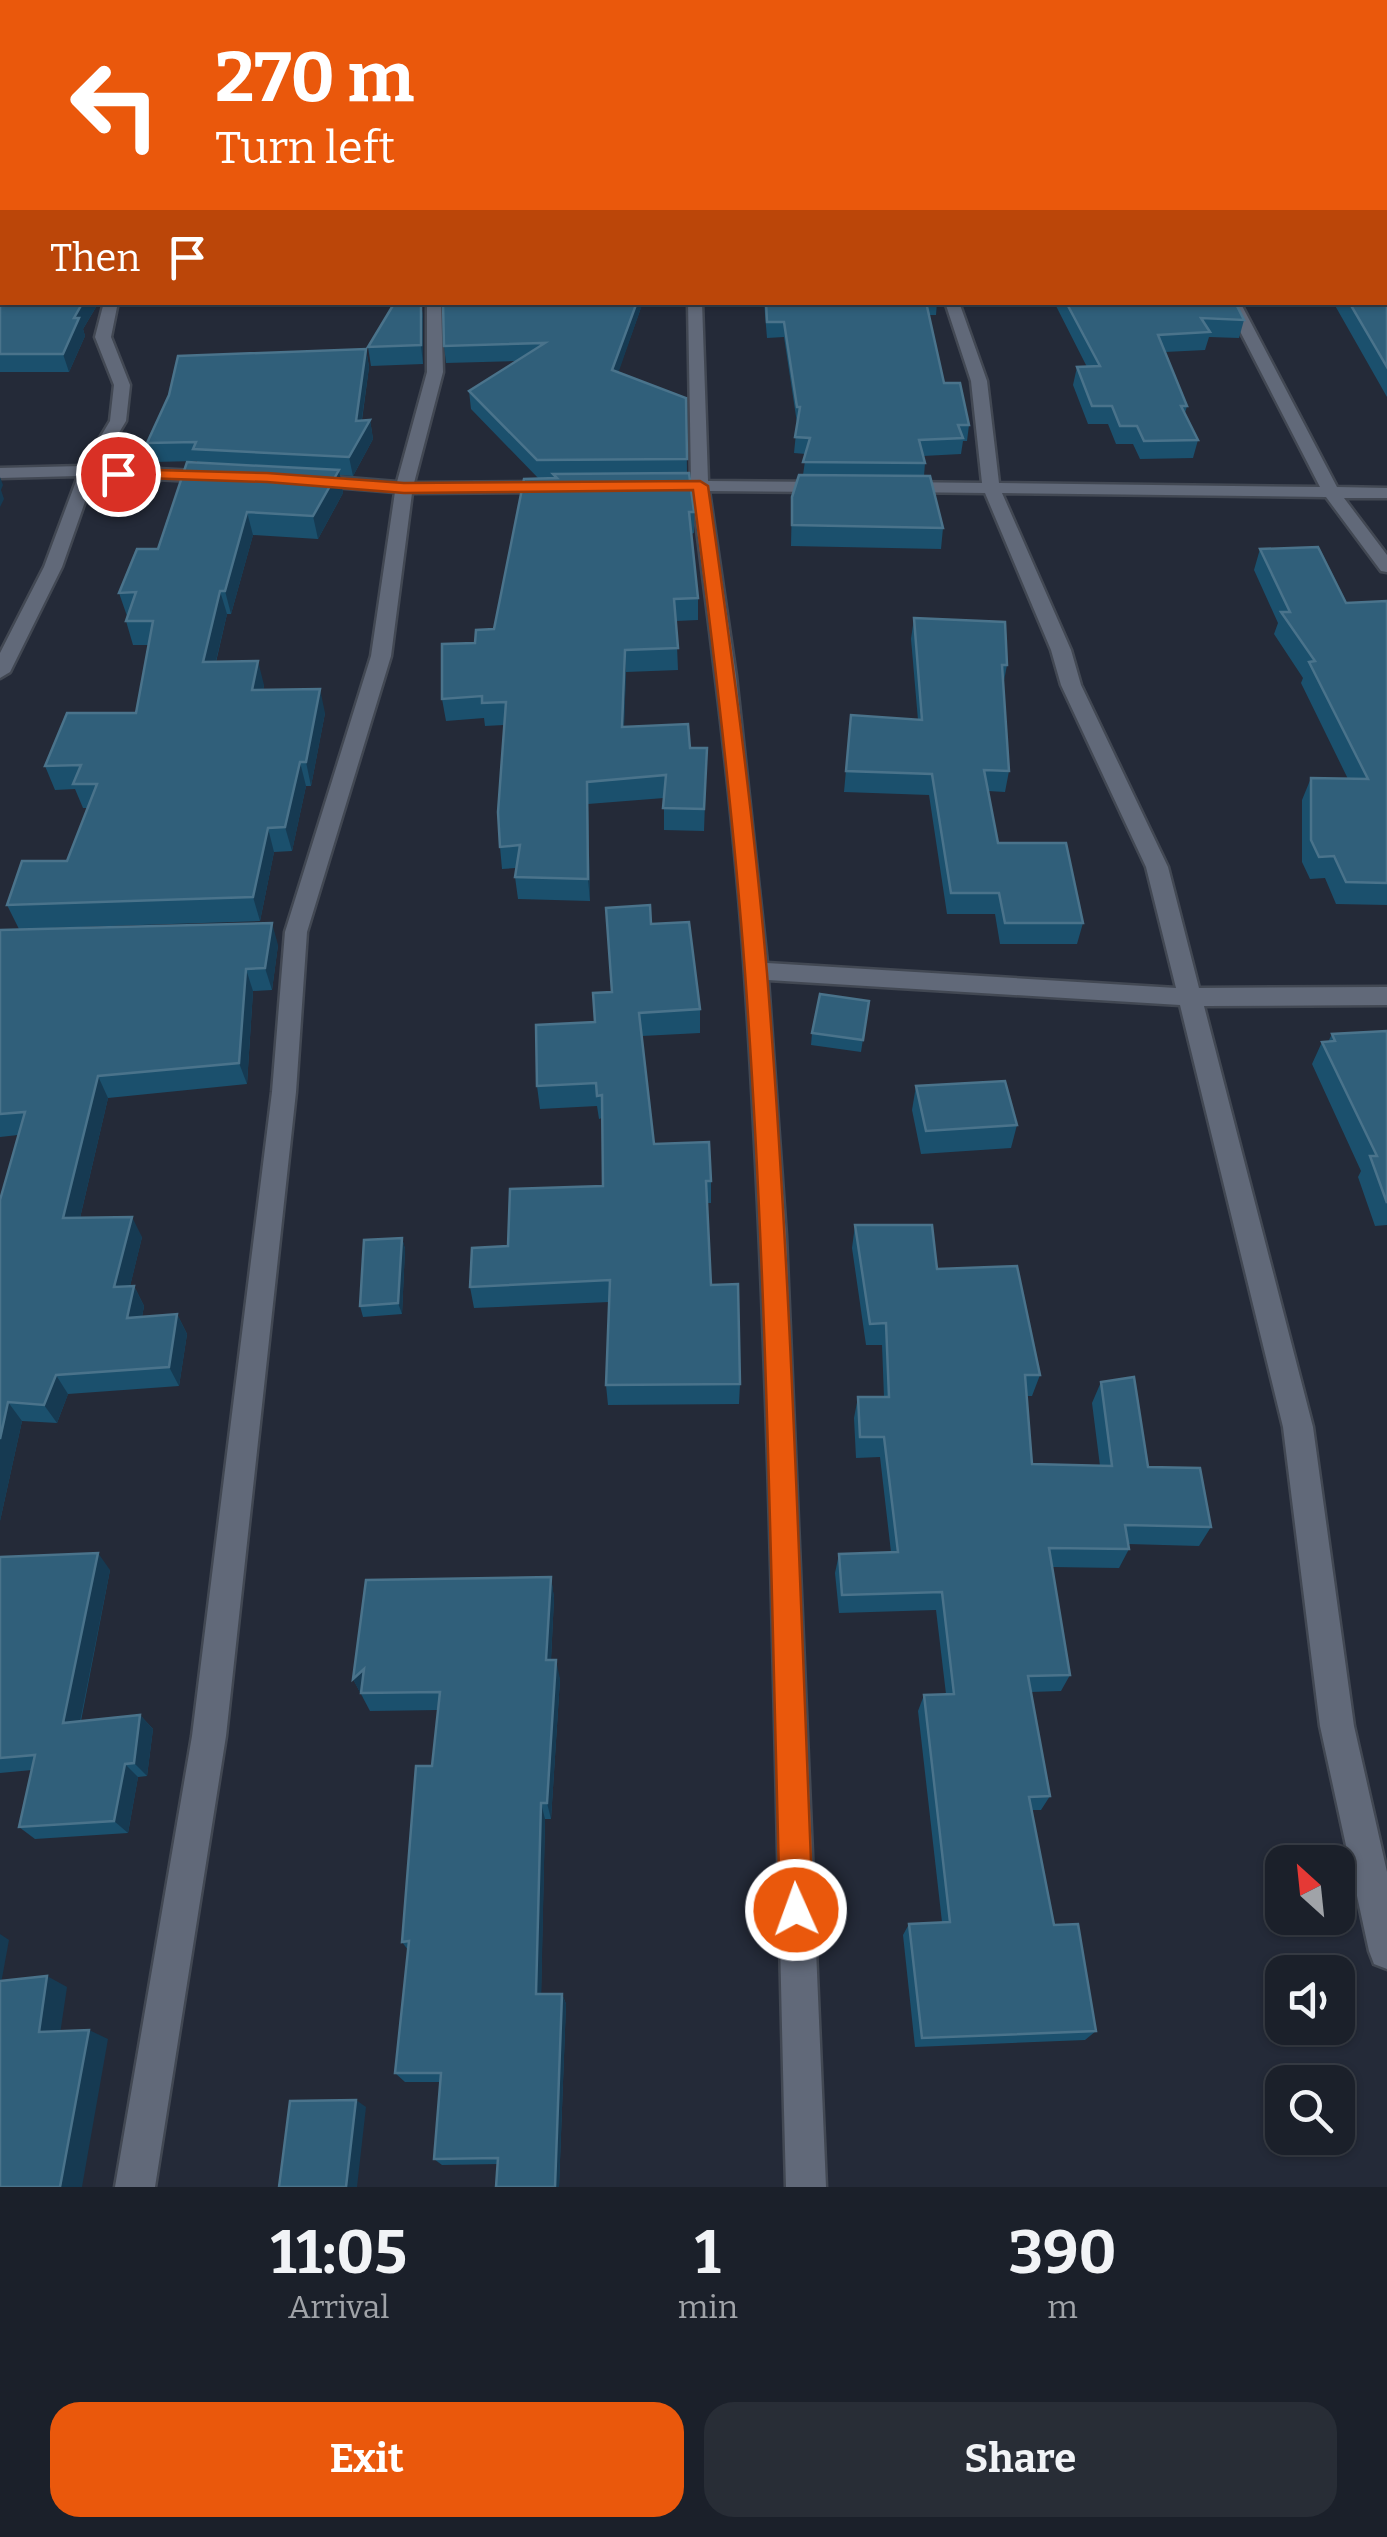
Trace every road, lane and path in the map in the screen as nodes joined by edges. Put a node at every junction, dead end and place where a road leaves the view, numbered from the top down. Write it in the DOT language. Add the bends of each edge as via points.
graph roads {
  1 [pos="110,305"];
  2 [pos="434,305"];
  3 [pos="696,305"];
  4 [pos="953,305"];
  5 [pos="1234,305"];
  6 [pos="88,471"];
  7 [pos="0,474"];
  8 [pos="228,477"];
  9 [pos="286,478"];
  10 [pos="582,486"];
  11 [pos="661,486"];
  12 [pos="700,486"];
  13 [pos="855,487"];
  14 [pos="874,487"];
  15 [pos="404,488"];
  16 [pos="990,488"];
  17 [pos="1332,494"];
  18 [pos="1387,494"];
  19 [pos="1387,566"];
  20 [pos="0,672"];
  21 [pos="756,971"];
  22 [pos="1387,996"];
  23 [pos="1187,998"];
  24 [pos="1387,1951"];
  25 [pos="135,2187"];
  26 [pos="806,2187"];
  1 -- 6 [label="street" via="104,337 122,385 118,421"];
  2 -- 15 [label="street" via="435,372"];
  3 -- 12 [label="street"];
  4 -- 16 [label="street" via="979,381"];
  5 -- 17 [label="street"];
  6 -- 7 [label="street"];
  6 -- 8 [label="street"];
  6 -- 20 [label="street" via="53,567"];
  9 -- 15 [label="street"];
  10 -- 15 [label="street"];
  11 -- 12 [label="street"];
  12 -- 13 [label="street"];
  12 -- 21 [label="street"];
  14 -- 16 [label="street"];
  15 -- 25 [label="street" via="381,656 286,932 284,1092 209,1736"];
  16 -- 17 [label="street"];
  16 -- 23 [label="street" via="1071,685 1157,867"];
  17 -- 18 [label="street"];
  17 -- 19 [label="street"];
  21 -- 23 [label="street"];
  21 -- 26 [label="street" via="773,1236"];
  22 -- 23 [label="street"];
  23 -- 24 [label="street" via="1298,1427 1338,1726"];
}
